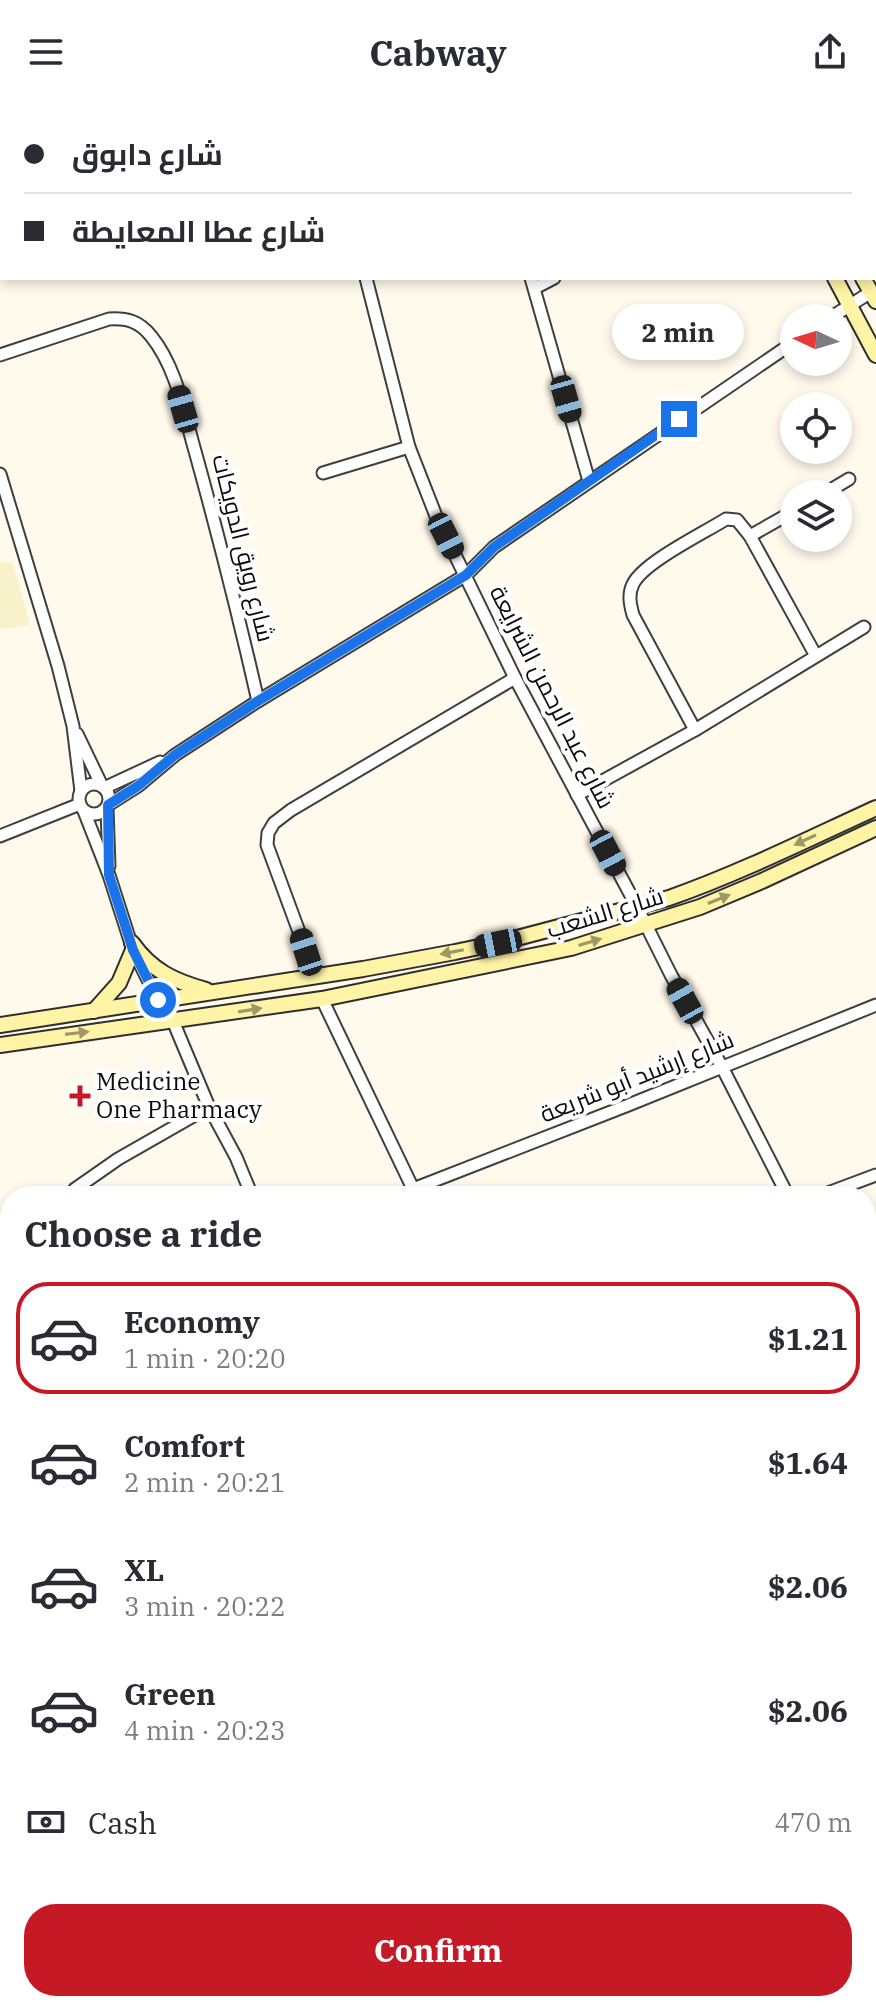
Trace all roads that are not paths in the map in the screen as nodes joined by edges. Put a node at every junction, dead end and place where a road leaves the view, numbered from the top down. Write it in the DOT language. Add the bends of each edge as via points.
graph roads {
  1 [pos="367,280"];
  2 [pos="836,280"];
  3 [pos="533,283"];
  4 [pos="870,290"];
  5 [pos="848,304"];
  6 [pos="850,304"];
  7 [pos="852,311"];
  8 [pos="780,351"];
  9 [pos="0,355"];
  10 [pos="876,355"];
  11 [pos="409,447"];
  12 [pos="323,473"];
  13 [pos="0,474"];
  14 [pos="589,481"];
  15 [pos="780,519"];
  16 [pos="750,536"];
  17 [pos="466,575"];
  18 [pos="864,627"];
  19 [pos="816,656"];
  20 [pos="515,678"];
  21 [pos="258,701"];
  22 [pos="73,726"];
  23 [pos="695,730"];
  24 [pos="175,755"];
  25 [pos="103,787"];
  26 [pos="81,791"];
  27 [pos="577,795"];
  28 [pos="107,806"];
  29 [pos="82,808"];
  30 [pos="876,808"];
  31 [pos="876,828"];
  32 [pos="0,836"];
  33 [pos="109,875"];
  34 [pos="636,905"];
  35 [pos="646,925"];
  36 [pos="132,946"];
  37 [pos="313,976"];
  38 [pos="214,992"];
  39 [pos="322,999"];
  40 [pos="158,1000"];
  41 [pos="876,1005"];
  42 [pos="94,1011"];
  43 [pos="173,1021"];
  44 [pos="0,1025"];
  45 [pos="25,1040"];
  46 [pos="0,1045"];
  47 [pos="0,1051"];
  48 [pos="722,1067"];
  49 [pos="209,1107"];
  50 [pos="876,1175"];
  51 [pos="79,1186"];
  52 [pos="248,1186"];
  53 [pos="412,1186"];
  54 [pos="430,1186"];
  55 [pos="783,1186"];
  56 [pos="847,1186"];
  1 -- 11 [label="street, شارع عبد الرحمن الشرايعة"];
  2 -- 5 [label="main road"];
  3 -- 14 [label="street"];
  4 -- 6 [label="street"];
  7 -- 10 [label="main road"];
  8 -- 14 [label="street"];
  9 -- 21 [label="street, شارع رويق الدويكات" via="109,319 133,321 152,337 183,409"];
  11 -- 12 [label="street"];
  11 -- 17 [label="street, شارع عبد الرحمن الشرايعة"];
  13 -- 22 [label="street"];
  14 -- 17 [label="street" via="494,547"];
  15 -- 16 [label="street"];
  16 -- 19 [label="street"];
  16 -- 23 [label="street" via="737,520 726,519 654,563 632,586 633,615"];
  17 -- 20 [label="street, شارع عبد الرحمن الشرايعة"];
  17 -- 21 [label="street"];
  18 -- 19 [label="street"];
  19 -- 23 [label="street"];
  20 -- 27 [label="street, شارع عبد الرحمن الشرايعة"];
  20 -- 37 [label="street" via="274,823 267,837 269,853"];
  21 -- 24 [label="street"];
  22 -- 25 [label="street"];
  22 -- 26 [label="street"];
  23 -- 27 [label="street"];
  24 -- 25 [label="street"];
  24 -- 28 [label="street"];
  25 -- 26 [label="street" via="93,784"];
  25 -- 28 [label="street"];
  26 -- 29 [label="street"];
  27 -- 34 [label="street, شارع عبد الرحمن الشرايعة"];
  28 -- 29 [label="street" via="96,815"];
  28 -- 33 [label="street"];
  29 -- 32 [label="street"];
  29 -- 33 [label="street"];
  30 -- 34 [label="main road, شارع الشعب, one-way" via="691,890"];
  35 -- 31 [label="main road, شارع الشعب, one-way" via="727,896"];
  33 -- 36 [label="street"];
  34 -- 35 [label="street, شارع عبد الرحمن الشرايعة"];
  34 -- 37 [label="main road, شارع الشعب, one-way" via="498,943"];
  39 -- 35 [label="main road, شارع الشعب, one-way" via="571,948"];
  35 -- 48 [label="street, شارع عبد الرحمن الشرايعة"];
  36 -- 38 [label="main road" via="163,974"];
  36 -- 40 [label="street"];
  36 -- 42 [label="main road" via="115,990"];
  37 -- 38 [label="main road, شارع الشعب"];
  38 -- 40 [label="main road, شارع الشعب"];
  43 -- 39 [label="main road, شارع الشعب, one-way"];
  39 -- 53 [label="street"];
  40 -- 42 [label="main road, شارع الشعب"];
  41 -- 48 [label="street, شارع إرشيد أبو شريعة"];
  42 -- 44 [label="main road, شارع الشعب"];
  45 -- 43 [label="main road, شارع الشعب, one-way"];
  43 -- 49 [label="street"];
  45 -- 46 [label="main road, شارع الشعب"];
  45 -- 47 [label="main road"];
  48 -- 54 [label="street, شارع إرشيد أبو شريعة"];
  48 -- 55 [label="street, شارع عبد الرحمن الشرايعة"];
  49 -- 51 [label="street"];
  49 -- 52 [label="street"];
  50 -- 56 [label="street"];
}
